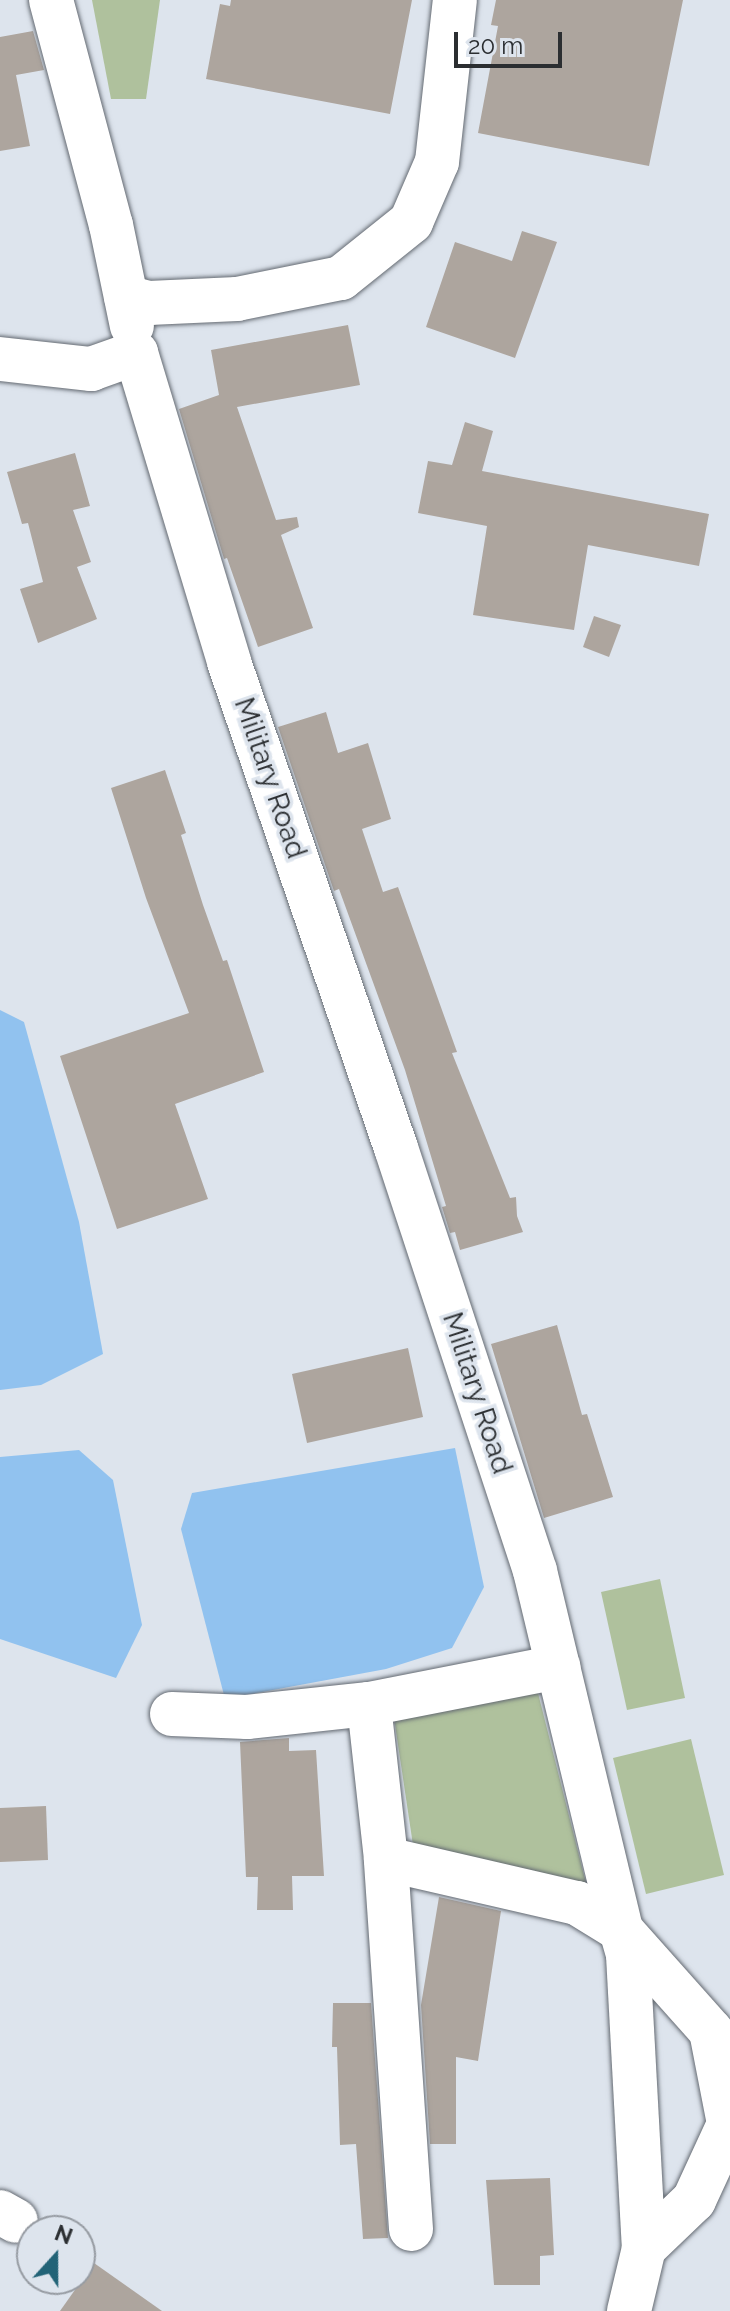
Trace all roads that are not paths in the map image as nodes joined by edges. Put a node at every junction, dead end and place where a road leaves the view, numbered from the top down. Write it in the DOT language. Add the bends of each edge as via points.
graph roads {
  1 [pos="51,0"];
  2 [pos="455,0"];
  3 [pos="126,297"];
  4 [pos="136,353"];
  5 [pos="0,359"];
  6 [pos="558,1667"];
  7 [pos="369,1704"];
  8 [pos="172,1714"];
  9 [pos="386,1859"];
  10 [pos="621,1930"];
  11 [pos="411,2229"];
  12 [pos="644,2248"];
  13 [pos="629,2311"];
  1 -- 3 [label="street, Military Road"];
  2 -- 3 [label="street" via="437,162 411,222 341,278 237,299 149,303"];
  3 -- 4 [label="street, Military Road"];
  4 -- 5 [label="street" via="91,369"];
  4 -- 6 [label="street, Military Road" via="229,662 535,1571"];
  6 -- 7 [label="street"];
  6 -- 10 [label="street, Military Road"];
  7 -- 8 [label="street" via="247,1717"];
  7 -- 9 [label="street"];
  9 -- 10 [label="street" via="577,1903"];
  9 -- 11 [label="street"];
  10 -- 12 [label="street" via="628,1955"];
  10 -- 12 [label="street, Military Road" via="711,2031 729,2124 694,2200"];
  12 -- 13 [label="street"];
}
